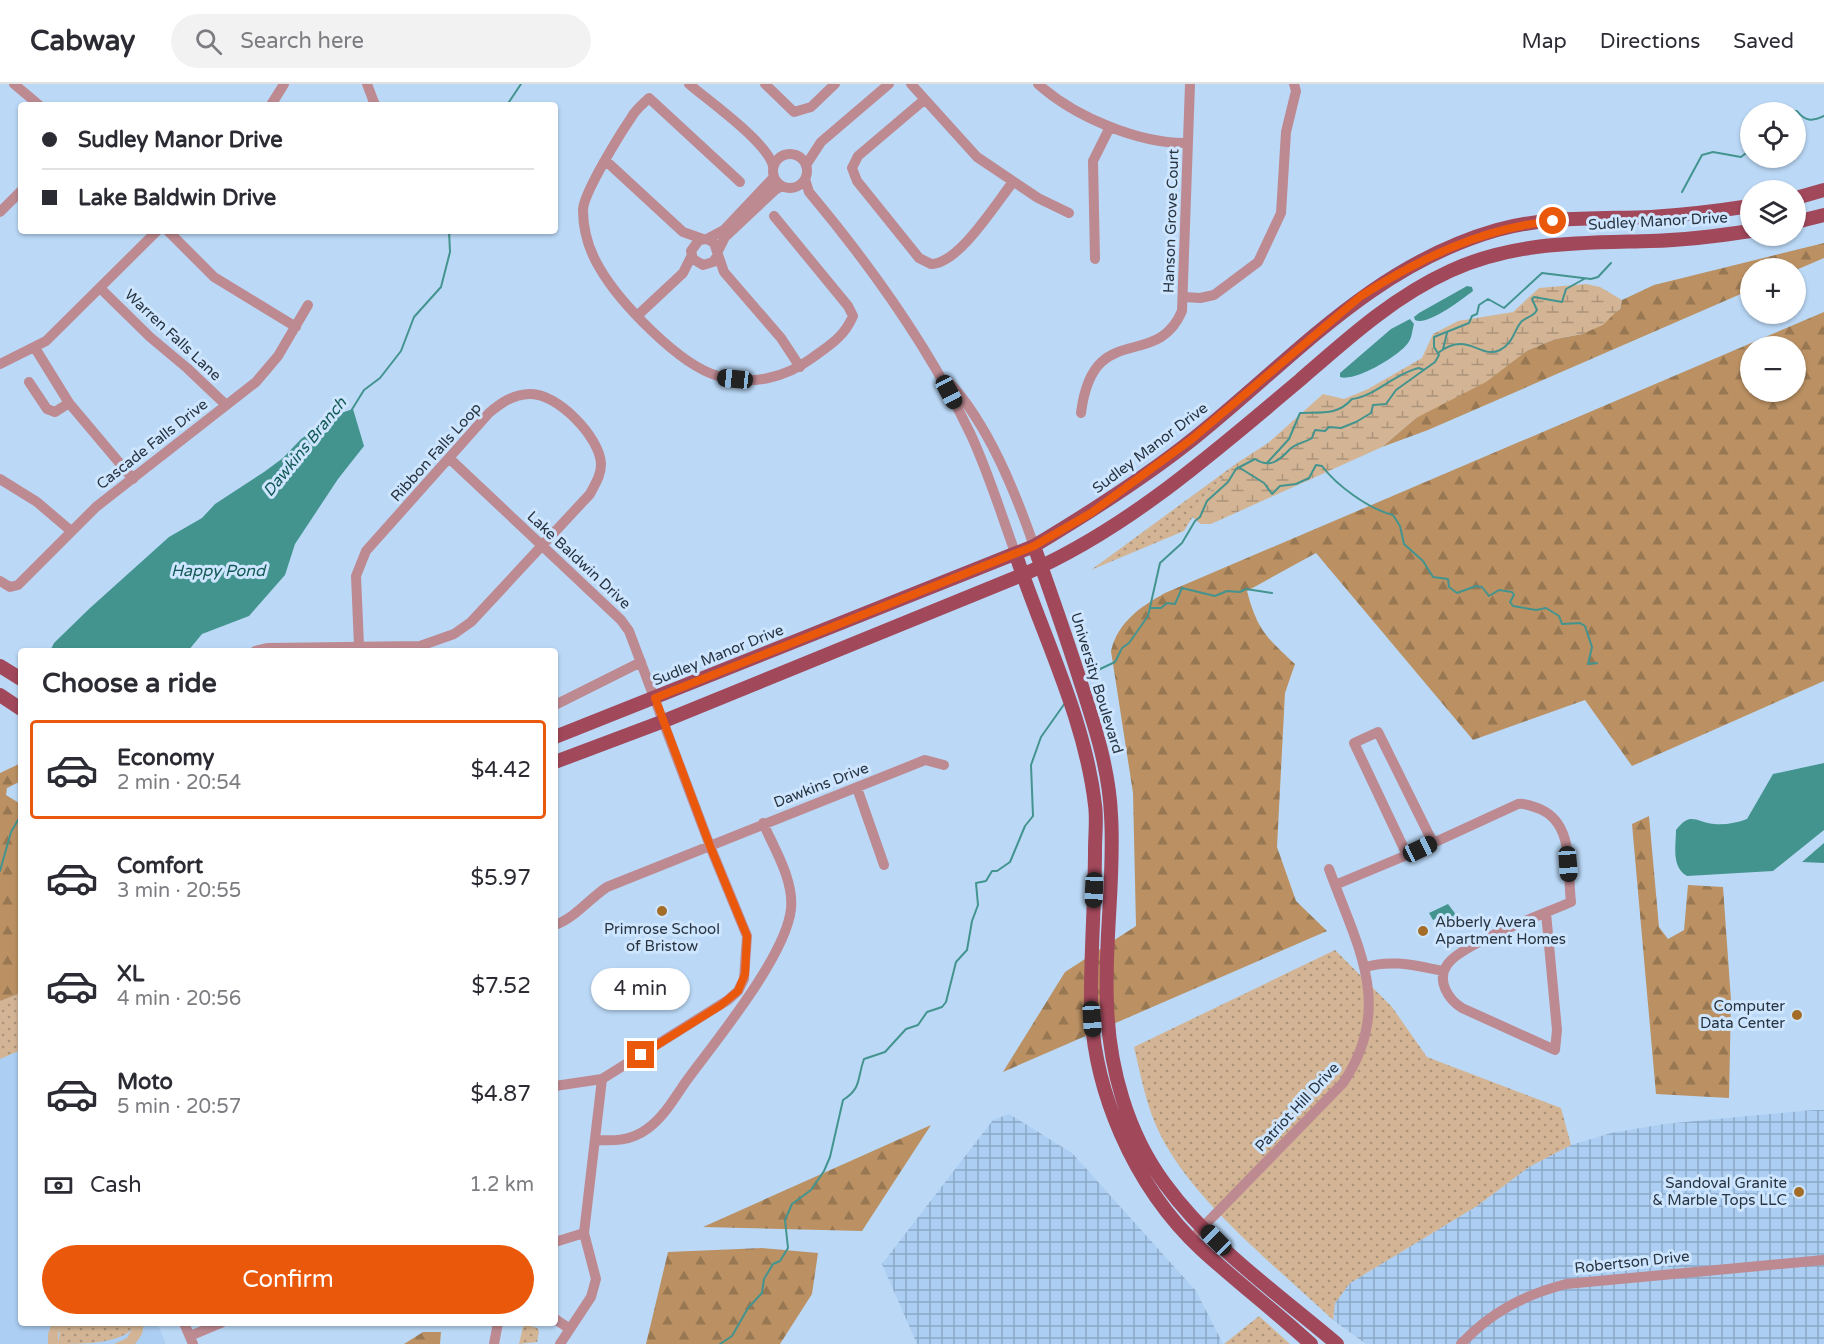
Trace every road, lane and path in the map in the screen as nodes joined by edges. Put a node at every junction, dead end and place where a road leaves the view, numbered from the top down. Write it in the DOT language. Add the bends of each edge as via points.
graph roads {
  1 [pos="14,84"];
  2 [pos="284,84"];
  3 [pos="367,84"];
  4 [pos="689,84"];
  5 [pos="765,84"];
  6 [pos="835,84"];
  7 [pos="889,84"];
  8 [pos="911,84"];
  9 [pos="1038,84"];
  10 [pos="1190,84"];
  11 [pos="1294,84"];
  12 [pos="924,100"];
  13 [pos="35,102"];
  14 [pos="273,102"];
  15 [pos="374,102"];
  16 [pos="1110,127"];
  17 [pos="754,139"];
  18 [pos="821,142"];
  19 [pos="1188,143"];
  20 [pos="790,154"];
  21 [pos="606,161"];
  22 [pos="806,165"];
  23 [pos="773,171"];
  24 [pos="805,178"];
  25 [pos="740,182"];
  26 [pos="1013,182"];
  27 [pos="786,187"];
  28 [pos="1824,190"];
  29 [pos="18,194"];
  30 [pos="1806,195"];
  31 [pos="1740,207"];
  32 [pos="0,212"];
  33 [pos="1069,213"];
  34 [pos="1824,215"];
  35 [pos="774,216"];
  36 [pos="830,220"];
  37 [pos="1806,220"];
  38 [pos="683,232"];
  39 [pos="1740,232"];
  40 [pos="154,234"];
  41 [pos="171,234"];
  42 [pos="705,239"];
  43 [pos="718,253"];
  44 [pos="692,254"];
  45 [pos="1095,259"];
  46 [pos="705,265"];
  47 [pos="683,273"];
  48 [pos="723,273"];
  49 [pos="100,288"];
  50 [pos="1184,297"];
  51 [pos="308,305"];
  52 [pos="638,315"];
  53 [pos="296,327"];
  54 [pos="35,348"];
  55 [pos="0,364"];
  56 [pos="800,366"];
  57 [pos="937,369"];
  58 [pos="29,382"];
  59 [pos="69,403"];
  60 [pos="225,405"];
  61 [pos="1081,412"];
  62 [pos="450,459"];
  63 [pos="0,478"];
  64 [pos="133,479"];
  65 [pos="71,531"];
  66 [pos="541,546"];
  67 [pos="1034,546"];
  68 [pos="1016,555"];
  69 [pos="1042,567"];
  70 [pos="1022,575"];
  71 [pos="0,581"];
  72 [pos="359,646"];
  73 [pos="333,648"];
  74 [pos="640,662"];
  75 [pos="0,666"];
  76 [pos="18,677"];
  77 [pos="0,696"];
  78 [pos="655,698"];
  79 [pos="558,703"];
  80 [pos="18,707"];
  81 [pos="664,721"];
  82 [pos="558,736"];
  83 [pos="558,761"];
  84 [pos="945,765"];
  85 [pos="857,788"];
  86 [pos="764,823"];
  87 [pos="1433,843"];
  88 [pos="710,846"];
  89 [pos="1407,855"];
  90 [pos="884,865"];
  91 [pos="1329,869"];
  92 [pos="1335,885"];
  93 [pos="1546,913"];
  94 [pos="558,924"];
  95 [pos="1365,967"];
  96 [pos="1444,971"];
  97 [pos="602,1079"];
  98 [pos="558,1086"];
  99 [pos="595,1140"];
  100 [pos="1203,1228"];
  101 [pos="584,1233"];
  102 [pos="1192,1239"];
  103 [pos="558,1241"];
  104 [pos="1824,1260"];
  105 [pos="558,1321"];
  106 [pos="185,1326"];
  107 [pos="216,1326"];
  108 [pos="497,1326"];
  109 [pos="570,1329"];
  110 [pos="191,1340"];
  111 [pos="494,1344"];
  112 [pos="560,1344"];
  113 [pos="1311,1344"];
  114 [pos="1337,1344"];
  115 [pos="1461,1344"];
  1 -- 13 [label="street"];
  2 -- 14 [label="street"];
  3 -- 15 [label="street"];
  4 -- 17 [label="street"];
  5 -- 6 [label="street" via="794,112 811,107"];
  7 -- 18 [label="street"];
  8 -- 12 [label="street"];
  9 -- 16 [label="street"];
  10 -- 19 [label="street, Hanson Grove Court"];
  11 -- 50 [label="street" via="1296,91 1286,132 1281,213 1272,236 1258,262 1214,295"];
  12 -- 26 [label="street" via="977,157"];
  12 -- 26 [label="street" via="858,156 852,168 857,181 919,258 931,264 947,259 971,236"];
  16 -- 19 [label="street" via="1129,136"];
  16 -- 45 [label="street" via="1093,161"];
  17 -- 20 [label="street"];
  17 -- 23 [label="street" via="770,157"];
  18 -- 20 [label="street"];
  18 -- 22 [label="street"];
  19 -- 50 [label="street, Hanson Grove Court"];
  20 -- 22 [label="street"];
  20 -- 23 [label="street" via="777,159"];
  21 -- 25 [label="street" via="632,116 649,98"];
  21 -- 38 [label="street"];
  21 -- 52 [label="street" via="583,208 586,238 608,281"];
  22 -- 24 [label="street"];
  23 -- 27 [label="street"];
  23 -- 42 [label="street" via="724,230"];
  24 -- 27 [label="street" via="798,186"];
  24 -- 36 [label="street, University Boulevard" via="808,189"];
  26 -- 33 [label="street"];
  27 -- 36 [label="street, University Boulevard" via="803,195"];
  27 -- 43 [label="street" via="775,189 728,234"];
  28 -- 30 [label="main road"];
  29 -- 32 [label="street"];
  31 -- 67 [label="main road, Sudley Manor Drive" via="1679,215 1536,223 1499,230 1432,254 1361,296 1192,439 1091,513"];
  34 -- 37 [label="main road"];
  35 -- 56 [label="street" via="853,316 844,335"];
  36 -- 57 [label="street, University Boulevard" via="882,286"];
  38 -- 42 [label="street"];
  38 -- 44 [label="street"];
  39 -- 69 [label="main road, Sudley Manor Drive" via="1684,239 1547,244 1498,254 1451,271 1393,303 1363,326 1171,486"];
  40 -- 49 [label="street"];
  41 -- 53 [label="street" via="214,277"];
  42 -- 43 [label="street" via="714,243"];
  42 -- 44 [label="street" via="695,243"];
  43 -- 46 [label="street" via="713,262"];
  43 -- 48 [label="street"];
  44 -- 46 [label="street" via="696,263"];
  44 -- 47 [label="street"];
  46 -- 47 [label="street"];
  46 -- 48 [label="street"];
  47 -- 52 [label="street"];
  48 -- 56 [label="street" via="781,338"];
  49 -- 54 [label="street"];
  49 -- 60 [label="street, Warren Falls Lane"];
  50 -- 61 [label="street, Hanson Grove Court" via="1178,321 1165,334 1148,344 1120,350 1097,365 1084,387"];
  51 -- 53 [label="street, Cascade Falls Drive"];
  52 -- 56 [label="street" via="680,357 719,377 776,378"];
  53 -- 60 [label="street, Cascade Falls Drive" via="256,382"];
  54 -- 55 [label="street"];
  54 -- 59 [label="street"];
  57 -- 67 [label="street, University Boulevard" via="957,392 994,453 1022,509"];
  57 -- 68 [label="street, University Boulevard" via="985,467"];
  58 -- 59 [label="street" via="47,409 55,412"];
  59 -- 64 [label="street"];
  60 -- 64 [label="street, Cascade Falls Drive"];
  62 -- 66 [label="street, Lake Baldwin Drive"];
  62 -- 66 [label="street, Ribbon Falls Loop" via="489,413 515,396 532,394 547,398 590,434 601,463 599,479 590,494"];
  62 -- 72 [label="street, Ribbon Falls Loop" via="366,550 359,564"];
  63 -- 65 [label="street"];
  64 -- 65 [label="street, Cascade Falls Drive"];
  65 -- 71 [label="street, Cascade Falls Drive" via="18,585 10,587"];
  66 -- 72 [label="street, Ribbon Falls Loop" via="471,622 454,634 420,646"];
  66 -- 74 [label="street, Lake Baldwin Drive" via="621,620"];
  67 -- 68 [label="main road, Sudley Manor Drive"];
  67 -- 69 [label="main road, University Boulevard"];
  68 -- 70 [label="main road, University Boulevard"];
  68 -- 78 [label="main road, Sudley Manor Drive"];
  69 -- 70 [label="main road, Sudley Manor Drive"];
  69 -- 100 [label="main road, University Boulevard" via="1101,746 1111,815 1107,1002 1113,1065 1133,1127 1164,1183"];
  70 -- 81 [label="main road, Sudley Manor Drive"];
  70 -- 102 [label="main road, University Boulevard" via="1073,714 1095,806 1090,996 1105,1098 1129,1152 1166,1209"];
  72 -- 73 [label="street, Ribbon Falls Loop"];
  74 -- 78 [label="street, Lake Baldwin Drive"];
  74 -- 79 [label="street"];
  75 -- 76 [label="main road"];
  77 -- 80 [label="main road"];
  78 -- 81 [label="street, Lake Baldwin Drive"];
  78 -- 82 [label="main road, Sudley Manor Drive"];
  81 -- 83 [label="main road, Sudley Manor Drive"];
  81 -- 88 [label="street, Lake Baldwin Drive"];
  84 -- 85 [label="street, Dawkins Drive" via="925,760"];
  85 -- 86 [label="street, Dawkins Drive"];
  85 -- 90 [label="street"];
  86 -- 88 [label="street, Dawkins Drive"];
  86 -- 99 [label="street" via="789,889 790,916 781,940 743,1005 657,1120 633,1137"];
  87 -- 89 [label="street"];
  87 -- 89 [label="street" via="1378,732 1353,743"];
  87 -- 93 [label="street" via="1518,804 1546,812 1556,821 1565,840 1571,902"];
  88 -- 94 [label="street, Dawkins Drive" via="607,887 568,921"];
  88 -- 97 [label="street, Lake Baldwin Drive" via="747,936 741,986 721,1005"];
  89 -- 92 [label="street"];
  91 -- 92 [label="street, Patriot Hill Drive"];
  92 -- 95 [label="street, Patriot Hill Drive"];
  93 -- 96 [label="street" via="1462,950"];
  93 -- 96 [label="street" via="1557,1030 1555,1050 1455,1003 1445,988"];
  95 -- 96 [label="street" via="1398,962"];
  95 -- 100 [label="street, Patriot Hill Drive" via="1370,1014 1356,1063 1343,1083"];
  97 -- 98 [label="street, Lake Baldwin Drive"];
  97 -- 99 [label="street"];
  99 -- 101 [label="street"];
  100 -- 102 [label="street, Patriot Hill Drive"];
  100 -- 114 [label="main road, University Boulevard"];
  101 -- 103 [label="street"];
  101 -- 109 [label="street" via="596,1279 591,1297"];
  102 -- 113 [label="main road, University Boulevard"];
  104 -- 115 [label="street, Robertson Drive" via="1566,1284 1536,1292 1495,1314"];
  105 -- 109 [label="street"];
  106 -- 110 [label="street"];
  107 -- 110 [label="street"];
  108 -- 111 [label="street"];
  109 -- 112 [label="street"];
}
